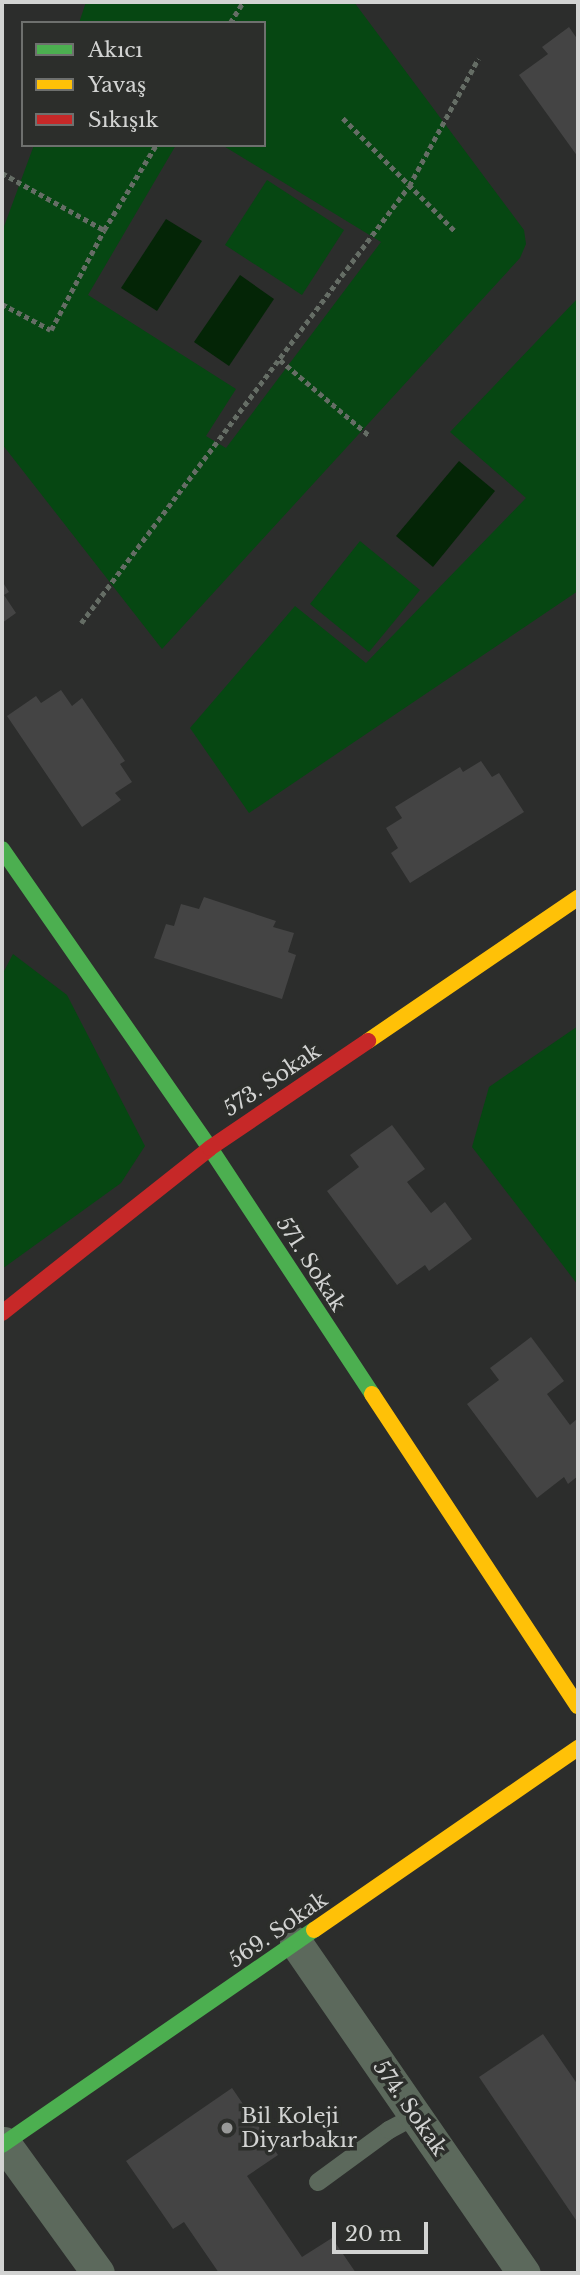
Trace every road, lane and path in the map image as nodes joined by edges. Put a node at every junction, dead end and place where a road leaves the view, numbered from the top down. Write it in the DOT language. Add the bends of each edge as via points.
graph roads {
  1 [pos="243,2"];
  2 [pos="231,21"];
  3 [pos="478,59"];
  4 [pos="343,118"];
  5 [pos="155,147"];
  6 [pos="2,173"];
  7 [pos="409,186"];
  8 [pos="104,230"];
  9 [pos="456,232"];
  10 [pos="2,304"];
  11 [pos="280,360"];
  12 [pos="370,436"];
  13 [pos="81,623"];
  14 [pos="2,849"];
  15 [pos="578,898"];
  16 [pos="210,1149"];
  17 [pos="2,1313"];
  18 [pos="578,1706"];
  19 [pos="578,1748"];
  20 [pos="296,1943"];
  21 [pos="415,2116"];
  22 [pos="3,2144"];
  23 [pos="318,2182"];
  24 [pos="98,2273"];
  25 [pos="524,2273"];
  1 -- 2 [label="path"];
  3 -- 7 [label="path"];
  4 -- 7 [label="path"];
  5 -- 8 [label="path"];
  6 -- 8 [label="path"];
  7 -- 9 [label="path"];
  7 -- 11 [label="path"];
  8 -- 10 [label="path" via="51,330"];
  11 -- 12 [label="path"];
  11 -- 13 [label="path"];
  14 -- 16 [label="street, 571. Sokak"];
  15 -- 16 [label="street, 573. Sokak"];
  16 -- 17 [label="street, 573. Sokak"];
  16 -- 18 [label="street, 571. Sokak"];
  19 -- 20 [label="street, 569. Sokak"];
  20 -- 21 [label="street, 574. Sokak"];
  20 -- 22 [label="street, 569. Sokak"];
  21 -- 23 [label="lane"];
  21 -- 25 [label="street, 574. Sokak"];
  22 -- 24 [label="street"];
}
